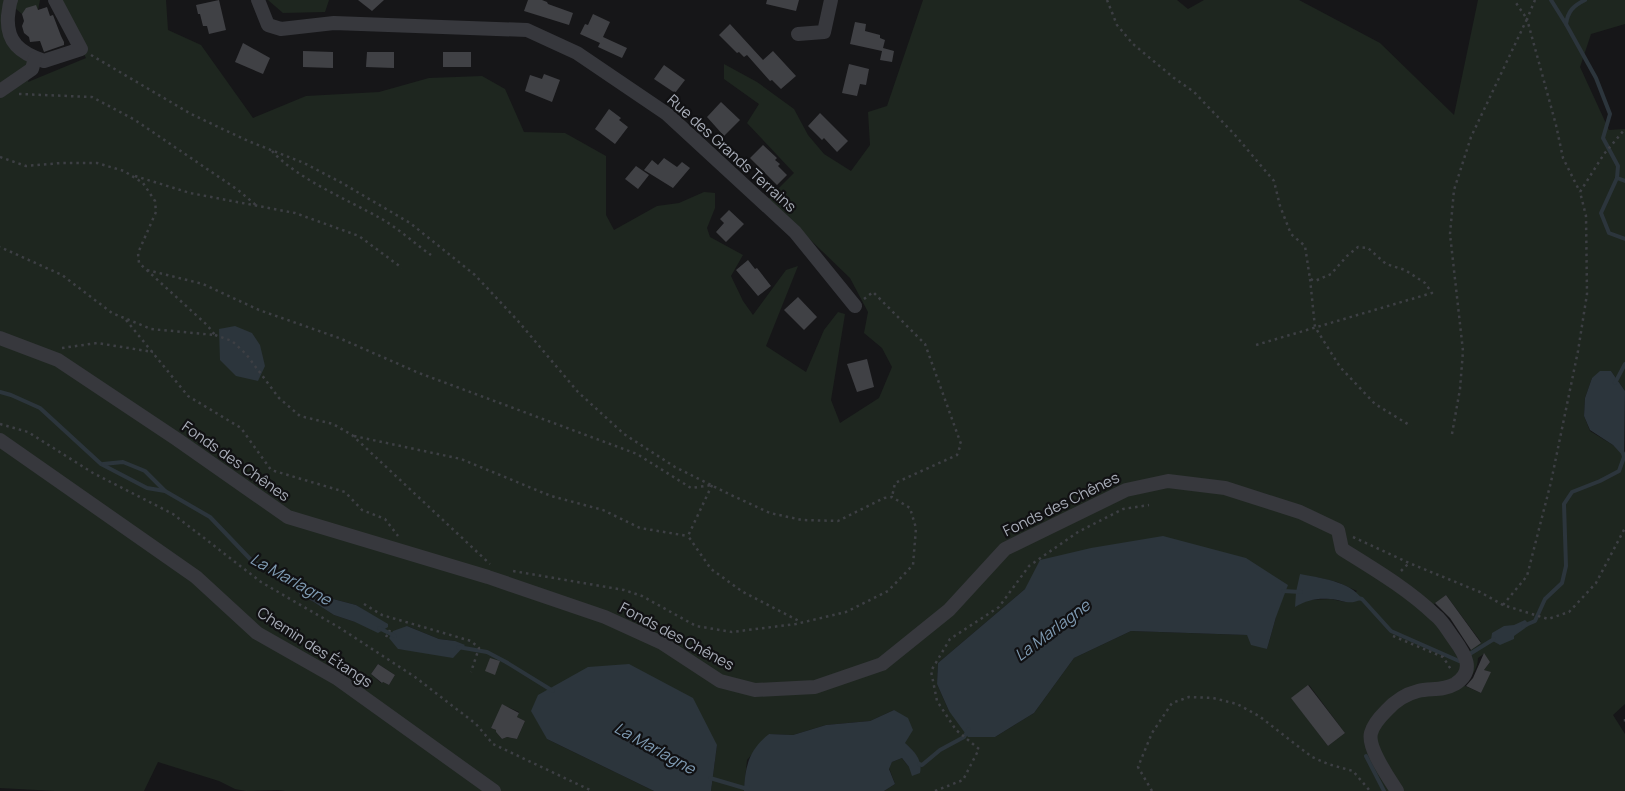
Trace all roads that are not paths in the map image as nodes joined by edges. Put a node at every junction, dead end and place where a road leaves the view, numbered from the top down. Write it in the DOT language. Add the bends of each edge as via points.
graph roads {
  1 [pos="11,0"];
  2 [pos="55,0"];
  3 [pos="258,0"];
  4 [pos="831,0"];
  5 [pos="798,34"];
  6 [pos="35,58"];
  7 [pos="0,91"];
  8 [pos="855,306"];
  9 [pos="0,338"];
  10 [pos="0,440"];
  11 [pos="494,791"];
  12 [pos="1397,791"];
  1 -- 6 [label="street" via="7,28 18,49"];
  2 -- 6 [label="street" via="81,49 44,61"];
  3 -- 8 [label="street, Rue des Grands Terrains" via="268,25 281,29 334,23 527,30 577,53 667,114 795,232"];
  4 -- 5 [label="street" via="824,32"];
  6 -- 7 [label="street" via="32,69"];
  9 -- 12 [label="street, Fonds des Chênes" via="58,360 288,517 488,577 605,617 662,644 720,681 755,690 815,687 882,664 949,610 1005,549 1126,490 1168,481 1225,488 1300,512 1338,530 1342,549 1393,581 1437,616 1454,651 1467,662 1464,674 1456,684 1401,698 1389,707 1370,733 1377,759"];
  10 -- 11 [label="street, Chemin des Étangs" via="196,577 257,633 338,679"];
}
